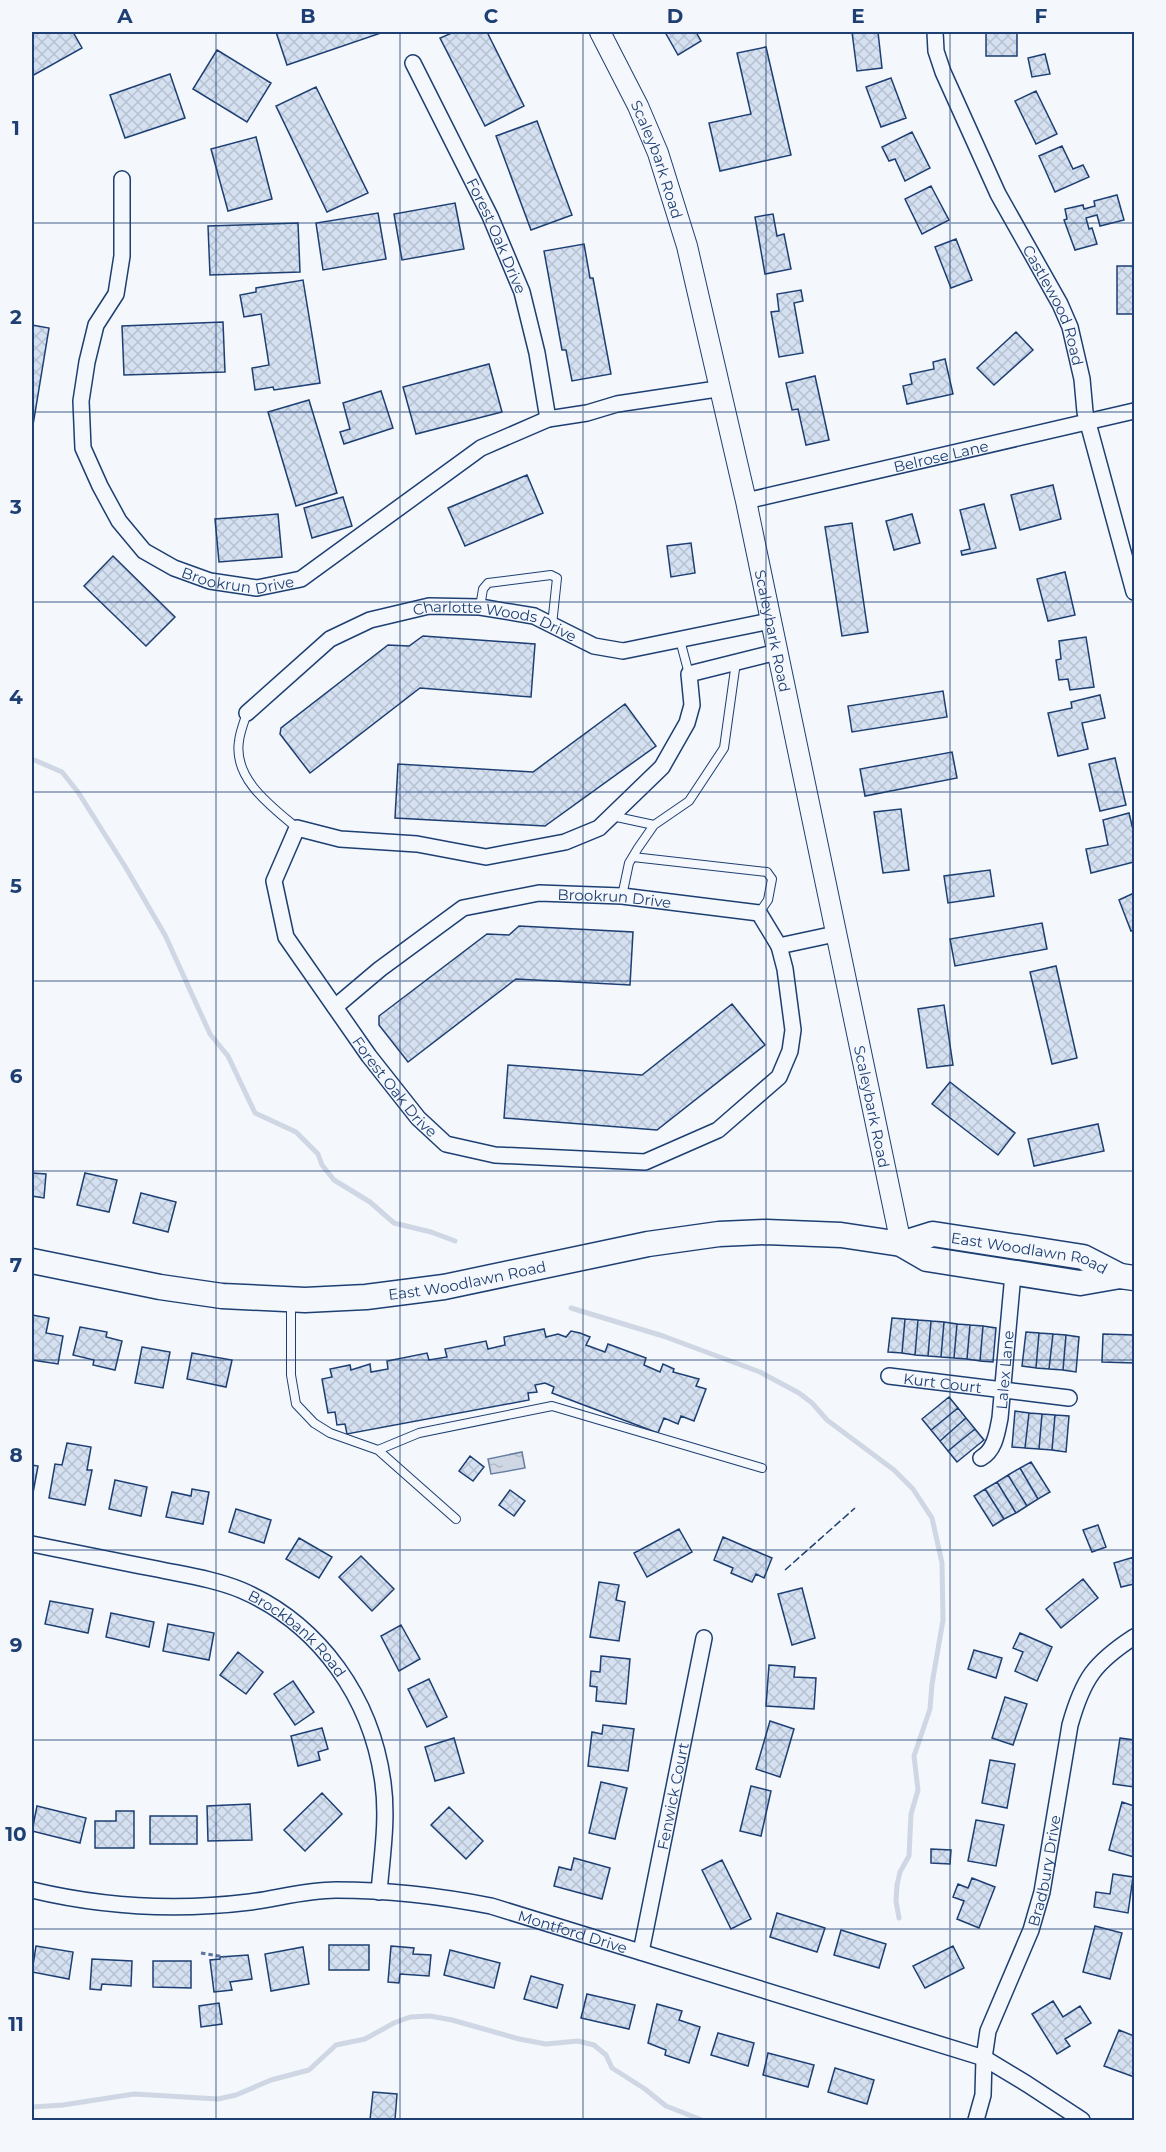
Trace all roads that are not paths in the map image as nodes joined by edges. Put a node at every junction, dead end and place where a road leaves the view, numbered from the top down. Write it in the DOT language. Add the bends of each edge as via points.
graph roads {
  1 [pos="600,32"];
  2 [pos="935,32"];
  3 [pos="412,63"];
  4 [pos="122,179"];
  5 [pos="720,386"];
  6 [pos="1134,411"];
  7 [pos="548,419"];
  8 [pos="1088,422"];
  9 [pos="746,501"];
  10 [pos="1134,592"];
  11 [pos="480,607"];
  12 [pos="770,621"];
  13 [pos="552,625"];
  14 [pos="680,640"];
  15 [pos="777,652"];
  16 [pos="736,662"];
  17 [pos="689,674"];
  18 [pos="247,713"];
  19 [pos="611,816"];
  20 [pos="654,825"];
  21 [pos="297,828"];
  22 [pos="633,857"];
  23 [pos="622,896"];
  24 [pos="759,913"];
  25 [pos="835,934"];
  26 [pos="779,946"];
  27 [pos="335,1007"];
  28 [pos="901,1244"];
  29 [pos="32,1262"];
  30 [pos="1013,1274"];
  31 [pos="1127,1277"];
  32 [pos="291,1300"];
  33 [pos="889,1376"];
  34 [pos="1003,1389"];
  35 [pos="1069,1398"];
  36 [pos="378,1450"];
  37 [pos="981,1458"];
  38 [pos="762,1468"];
  39 [pos="456,1519"];
  40 [pos="32,1544"];
  41 [pos="1134,1637"];
  42 [pos="704,1638"];
  43 [pos="32,1890"];
  44 [pos="379,1892"];
  45 [pos="641,1952"];
  46 [pos="984,2058"];
  47 [pos="976,2121"];
  48 [pos="1082,2121"];
  1 -- 5 [label="street, Scaleybark Road" via="639,106 669,183"];
  2 -- 8 [label="street, Castlewood Road" via="943,72 998,194 1070,327"];
  3 -- 7 [label="street, Forest Oak Drive" via="490,216 522,292"];
  4 -- 7 [label="street, Brookrun Drive" via="122,256 116,294 96,325 87,362 81,401 83,448 119,521 144,551 174,568 210,580 257,588 301,579 481,448"];
  5 -- 7 [label="street, Brookrun Drive"];
  5 -- 9 [label="street, Scaleybark Road"];
  6 -- 8 [label="street, Belrose Lane"];
  8 -- 9 [label="street, Belrose Lane"];
  8 -- 10 [label="street, Castlewood Road"];
  9 -- 12 [label="street, Scaleybark Road"];
  11 -- 13 [label="street, Charlotte Woods Drive" via="534,616"];
  11 -- 13 [label="lane" via="488,583 552,575 557,578"];
  11 -- 18 [label="street, Charlotte Woods Drive" via="429,606 370,620 330,639"];
  12 -- 14 [label="street, Charlotte Woods Drive"];
  12 -- 15 [label="street, Scaleybark Road"];
  13 -- 14 [label="street, Charlotte Woods Drive" via="594,646 623,651"];
  14 -- 17 [label="lane"];
  15 -- 16 [label="street"];
  15 -- 25 [label="street, Scaleybark Road"];
  16 -- 17 [label="street"];
  16 -- 20 [label="lane" via="724,748 689,801"];
  17 -- 19 [label="street" via="692,705 687,723 662,767"];
  18 -- 21 [label="lane" via="238,742 240,764 249,782"];
  19 -- 20 [label="lane"];
  19 -- 21 [label="street" via="599,828 565,842 486,857 417,844 340,839"];
  20 -- 22 [label="lane"];
  21 -- 27 [label="street, Forest Oak Drive" via="274,881 286,937"];
  22 -- 23 [label="lane"];
  22 -- 24 [label="lane" via="767,872 772,879 768,900"];
  23 -- 24 [label="street, Brookrun Drive"];
  23 -- 27 [label="street, Brookrun Drive" via="539,893 463,908"];
  24 -- 26 [label="street"];
  25 -- 26 [label="street"];
  25 -- 28 [label="street, Scaleybark Road"];
  26 -- 27 [label="street, Forest Oak Drive" via="793,1030 790,1051 779,1077 718,1130 645,1162 495,1155 446,1144 418,1118"];
  28 -- 30 [label="main road, East Woodlawn Road" via="927,1259"];
  28 -- 31 [label="main road, East Woodlawn Road" via="933,1234 1083,1257"];
  28 -- 32 [label="main road, East Woodlawn Road" via="811,1233 719,1234 587,1255 444,1287 366,1297"];
  29 -- 32 [label="main road, East Woodlawn Road" via="171,1289"];
  30 -- 31 [label="main road, East Woodlawn Road" via="1080,1283"];
  30 -- 34 [label="street, Lalex Lane"];
  32 -- 36 [label="lane" via="291,1375 296,1404 330,1433"];
  33 -- 34 [label="street, Kurt Court"];
  34 -- 35 [label="street, Kurt Court"];
  34 -- 37 [label="street, Lalex Lane" via="996,1437 988,1454"];
  36 -- 38 [label="lane" via="419,1433 552,1406"];
  36 -- 39 [label="lane"];
  40 -- 44 [label="street, Brockbank Road" via="210,1580 241,1590 298,1625 323,1649 345,1676 359,1702 378,1752 385,1820"];
  41 -- 46 [label="street, Bradbury Drive" via="1101,1662 1077,1698 1042,1892 1031,1930 988,2031"];
  42 -- 45 [label="street, Fenwick Court"];
  43 -- 44 [label="street, Montford Drive" via="143,1906 250,1902 335,1890"];
  44 -- 45 [label="street, Montford Drive" via="491,1906"];
  45 -- 46 [label="street, Montford Drive"];
  46 -- 47 [label="street, Bradbury Drive" via="983,2095"];
  46 -- 48 [label="street, Montford Drive"];
}
